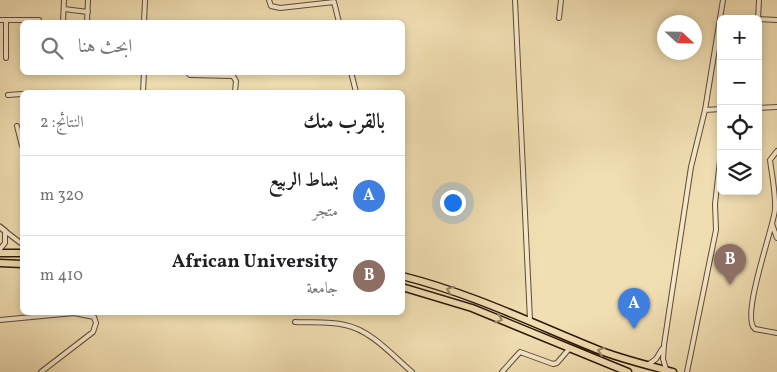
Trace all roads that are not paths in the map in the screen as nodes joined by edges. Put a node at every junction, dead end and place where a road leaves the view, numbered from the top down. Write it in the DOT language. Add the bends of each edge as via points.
graph roads {
  1 [pos="64,0"];
  2 [pos="88,0"];
  3 [pos="145,0"];
  4 [pos="269,0"];
  5 [pos="515,0"];
  6 [pos="561,0"];
  7 [pos="723,0"];
  8 [pos="759,0"];
  9 [pos="334,1"];
  10 [pos="64,9"];
  11 [pos="88,12"];
  12 [pos="559,18"];
  13 [pos="0,20"];
  14 [pos="6,20"];
  15 [pos="38,20"];
  16 [pos="63,20"];
  17 [pos="87,20"];
  18 [pos="144,20"];
  19 [pos="339,20"];
  20 [pos="777,20"];
  21 [pos="6,58"];
  22 [pos="144,75"];
  23 [pos="190,75"];
  24 [pos="352,75"];
  25 [pos="143,90"];
  26 [pos="235,90"];
  27 [pos="356,90"];
  28 [pos="20,94"];
  29 [pos="8,95"];
  30 [pos="777,107"];
  31 [pos="762,108"];
  32 [pos="717,109"];
  33 [pos="705,110"];
  34 [pos="17,126"];
  35 [pos="20,138"];
  36 [pos="777,152"];
  37 [pos="717,171"];
  38 [pos="776,207"];
  39 [pos="772,224"];
  40 [pos="0,227"];
  41 [pos="5,231"];
  42 [pos="777,238"];
  43 [pos="20,242"];
  44 [pos="0,249"];
  45 [pos="0,253"];
  46 [pos="20,254"];
  47 [pos="0,263"];
  48 [pos="20,264"];
  49 [pos="405,277"];
  50 [pos="405,288"];
  51 [pos="62,315"];
  52 [pos="81,315"];
  53 [pos="0,320"];
  54 [pos="530,320"];
  55 [pos="295,322"];
  56 [pos="777,333"];
  57 [pos="664,345"];
  58 [pos="569,348"];
  59 [pos="648,365"];
  60 [pos="670,371"];
  61 [pos="41,372"];
  62 [pos="412,372"];
  63 [pos="502,372"];
  64 [pos="628,372"];
  65 [pos="687,372"];
  1 -- 10 [label="street"];
  2 -- 11 [label="street"];
  3 -- 18 [label="street"];
  4 -- 9 [label="street" via="271,6 280,8"];
  5 -- 54 [label="street"];
  6 -- 12 [label="street"];
  7 -- 33 [label="street"];
  8 -- 20 [label="street" via="758,19"];
  9 -- 19 [label="street"];
  10 -- 11 [label="street"];
  10 -- 16 [label="street"];
  11 -- 17 [label="street"];
  13 -- 14 [label="street"];
  14 -- 15 [label="street"];
  14 -- 21 [label="street"];
  22 -- 25 [label="street"];
  23 -- 26 [label="street" via="233,76"];
  24 -- 27 [label="street"];
  28 -- 29 [label="street"];
  30 -- 31 [label="street"];
  32 -- 33 [label="street"];
  33 -- 57 [label="street" via="691,167"];
  34 -- 35 [label="street"];
  36 -- 38 [label="street" via="770,160"];
  37 -- 65 [label="street" via="716,230"];
  38 -- 39 [label="street"];
  39 -- 42 [label="street"];
  39 -- 56 [label="street" via="763,264 753,288 752,323 755,329"];
  40 -- 41 [label="street"];
  41 -- 43 [label="street"];
  41 -- 44 [label="street" via="5,243"];
  45 -- 46 [label="highway"];
  47 -- 48 [label="highway"];
  54 -- 49 [label="highway, one-way" via="448,289"];
  50 -- 58 [label="highway, one-way" via="472,308"];
  51 -- 53 [label="street"];
  52 -- 61 [label="street" via="94,317 93,332"];
  59 -- 54 [label="highway, one-way" via="596,349"];
  55 -- 62 [label="street" via="341,324 357,329"];
  57 -- 59 [label="street"];
  57 -- 60 [label="street" via="663,359"];
  58 -- 63 [label="street" via="553,364 520,352"];
  58 -- 64 [label="highway"];
  59 -- 60 [label="highway"];
}
